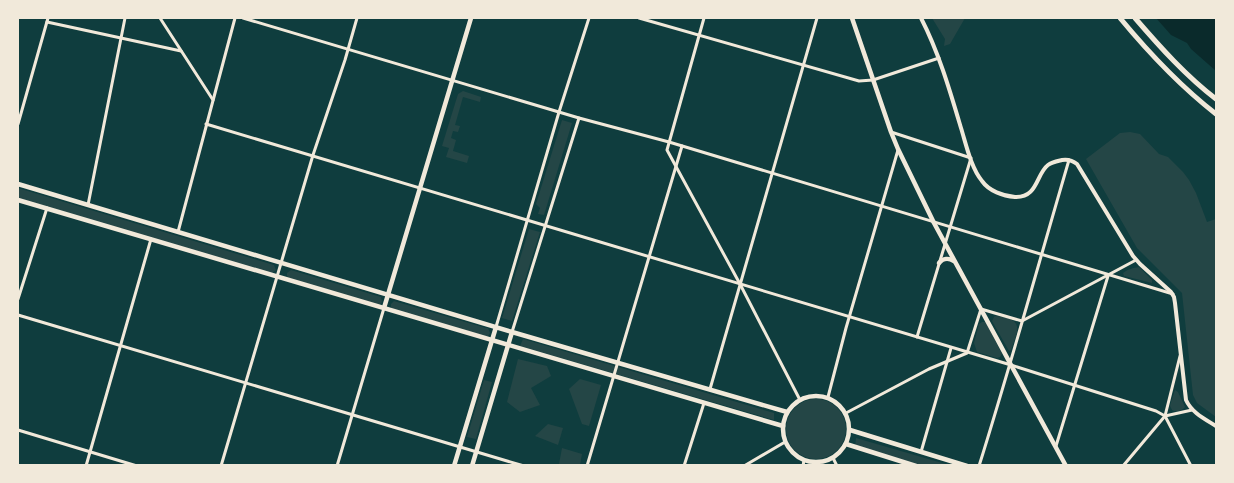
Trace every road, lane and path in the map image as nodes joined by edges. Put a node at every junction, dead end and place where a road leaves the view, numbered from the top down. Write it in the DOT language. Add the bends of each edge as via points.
graph roads {
  1 [pos="48,18"];
  2 [pos="125,18"];
  3 [pos="160,18"];
  4 [pos="235,18"];
  5 [pos="243,18"];
  6 [pos="357,18"];
  7 [pos="471,18"];
  8 [pos="589,18"];
  9 [pos="639,18"];
  10 [pos="704,18"];
  11 [pos="817,18"];
  12 [pos="852,18"];
  13 [pos="921,18"];
  14 [pos="1120,18"];
  15 [pos="1135,18"];
  16 [pos="47,22"];
  17 [pos="699,36"];
  18 [pos="120,39"];
  19 [pos="348,49"];
  20 [pos="181,52"];
  21 [pos="939,58"];
  22 [pos="805,65"];
  23 [pos="452,80"];
  24 [pos="873,80"];
  25 [pos="1216,99"];
  26 [pos="213,100"];
  27 [pos="559,112"];
  28 [pos="1216,114"];
  29 [pos="579,118"];
  30 [pos="18,124"];
  31 [pos="206,124"];
  32 [pos="891,132"];
  33 [pos="669,142"];
  34 [pos="682,146"];
  35 [pos="898,149"];
  36 [pos="312,156"];
  37 [pos="971,158"];
  38 [pos="1069,160"];
  39 [pos="676,166"];
  40 [pos="680,174"];
  41 [pos="772,174"];
  42 [pos="673,175"];
  43 [pos="18,184"];
  44 [pos="421,188"];
  45 [pos="18,200"];
  46 [pos="88,205"];
  47 [pos="882,207"];
  48 [pos="46,208"];
  49 [pos="527,220"];
  50 [pos="934,223"];
  51 [pos="546,225"];
  52 [pos="950,228"];
  53 [pos="178,232"];
  54 [pos="151,239"];
  55 [pos="945,243"];
  56 [pos="1042,255"];
  57 [pos="649,257"];
  58 [pos="1136,260"];
  59 [pos="956,262"];
  60 [pos="281,263"];
  61 [pos="939,263"];
  62 [pos="1108,275"];
  63 [pos="277,276"];
  64 [pos="740,284"];
  65 [pos="388,294"];
  66 [pos="1173,294"];
  67 [pos="18,299"];
  68 [pos="384,308"];
  69 [pos="981,309"];
  70 [pos="18,315"];
  71 [pos="849,317"];
  72 [pos="1022,321"];
  73 [pos="496,327"];
  74 [pos="512,332"];
  75 [pos="917,337"];
  76 [pos="492,340"];
  77 [pos="508,344"];
  78 [pos="121,346"];
  79 [pos="951,348"];
  80 [pos="967,352"];
  81 [pos="1181,353"];
  82 [pos="948,361"];
  83 [pos="618,363"];
  84 [pos="1010,365"];
  85 [pos="614,376"];
  86 [pos="245,383"];
  87 [pos="1074,385"];
  88 [pos="710,389"];
  89 [pos="828,397"];
  90 [pos="800,400"];
  91 [pos="704,403"];
  92 [pos="1192,410"];
  93 [pos="787,412"];
  94 [pos="846,413"];
  95 [pos="352,415"];
  96 [pos="1165,416"];
  97 [pos="783,426"];
  98 [pos="1216,426"];
  99 [pos="18,430"];
  100 [pos="850,430"];
  101 [pos="786,442"];
  102 [pos="846,444"];
  103 [pos="459,446"];
  104 [pos="1056,446"];
  105 [pos="476,451"];
  106 [pos="90,452"];
  107 [pos="921,452"];
  108 [pos="833,458"];
  109 [pos="804,460"];
  110 [pos="86,466"];
  111 [pos="137,466"];
  112 [pos="221,466"];
  113 [pos="337,466"];
  114 [pos="454,466"];
  115 [pos="472,466"];
  116 [pos="524,466"];
  117 [pos="587,466"];
  118 [pos="684,466"];
  119 [pos="744,466"];
  120 [pos="803,466"];
  121 [pos="837,466"];
  122 [pos="916,466"];
  123 [pos="967,466"];
  124 [pos="979,466"];
  125 [pos="1066,466"];
  126 [pos="1123,466"];
  127 [pos="1191,466"];
  1 -- 16 [label="street"];
  2 -- 18 [label="street"];
  3 -- 20 [label="street"];
  4 -- 26 [label="street"];
  5 -- 19 [label="street"];
  6 -- 19 [label="street"];
  7 -- 23 [label="main road"];
  8 -- 27 [label="street"];
  9 -- 17 [label="street"];
  10 -- 17 [label="street"];
  11 -- 22 [label="street"];
  12 -- 24 [label="main road"];
  13 -- 21 [label="street"];
  14 -- 28 [label="highway" via="1153,56"];
  15 -- 25 [label="highway" via="1175,62"];
  16 -- 18 [label="street"];
  16 -- 30 [label="street"];
  17 -- 22 [label="street"];
  17 -- 33 [label="street"];
  18 -- 20 [label="street"];
  18 -- 46 [label="street"];
  19 -- 23 [label="street"];
  19 -- 36 [label="street"];
  20 -- 26 [label="street"];
  21 -- 24 [label="street"];
  21 -- 37 [label="street"];
  22 -- 24 [label="street" via="859,81"];
  22 -- 41 [label="street"];
  23 -- 27 [label="street"];
  23 -- 44 [label="main road"];
  24 -- 32 [label="main road"];
  26 -- 31 [label="street"];
  27 -- 29 [label="street"];
  27 -- 49 [label="street"];
  29 -- 33 [label="street"];
  29 -- 51 [label="street"];
  31 -- 36 [label="street"];
  31 -- 53 [label="street"];
  32 -- 35 [label="main road"];
  32 -- 37 [label="street"];
  33 -- 34 [label="street"];
  33 -- 39 [label="street" via="667,150"];
  34 -- 39 [label="street"];
  34 -- 41 [label="street"];
  35 -- 47 [label="street"];
  35 -- 50 [label="main road"];
  36 -- 44 [label="street"];
  36 -- 60 [label="street"];
  37 -- 38 [label="street" via="981,181 988,187 1004,195 1018,197 1034,188 1048,164"];
  37 -- 52 [label="street"];
  38 -- 56 [label="street"];
  38 -- 58 [label="street" via="1081,170"];
  39 -- 40 [label="street"];
  39 -- 42 [label="street"];
  40 -- 42 [label="street"];
  40 -- 64 [label="street"];
  41 -- 47 [label="street"];
  41 -- 64 [label="street"];
  42 -- 57 [label="street"];
  43 -- 46 [label="main road"];
  44 -- 49 [label="street"];
  44 -- 65 [label="main road"];
  45 -- 48 [label="main road"];
  46 -- 53 [label="main road"];
  47 -- 50 [label="street"];
  47 -- 71 [label="street"];
  48 -- 54 [label="main road"];
  48 -- 67 [label="street"];
  49 -- 51 [label="street"];
  49 -- 73 [label="street"];
  50 -- 52 [label="street"];
  50 -- 55 [label="main road"];
  51 -- 57 [label="street"];
  51 -- 74 [label="street"];
  52 -- 55 [label="street"];
  52 -- 56 [label="street"];
  53 -- 60 [label="main road"];
  54 -- 63 [label="main road"];
  54 -- 78 [label="street"];
  55 -- 59 [label="main road"];
  55 -- 61 [label="street"];
  56 -- 62 [label="street"];
  56 -- 72 [label="street"];
  57 -- 64 [label="street"];
  57 -- 83 [label="street"];
  58 -- 62 [label="street"];
  58 -- 66 [label="street"];
  59 -- 61 [label="main road" via="948,259"];
  59 -- 69 [label="main road"];
  60 -- 63 [label="street"];
  60 -- 65 [label="main road"];
  61 -- 75 [label="street"];
  62 -- 66 [label="street"];
  62 -- 72 [label="street"];
  62 -- 87 [label="street"];
  63 -- 68 [label="main road"];
  63 -- 86 [label="street"];
  64 -- 71 [label="street"];
  64 -- 88 [label="street"];
  64 -- 90 [label="street"];
  65 -- 68 [label="main road"];
  65 -- 73 [label="main road"];
  66 -- 81 [label="street"];
  68 -- 76 [label="main road"];
  68 -- 95 [label="street"];
  69 -- 72 [label="street"];
  69 -- 80 [label="street"];
  69 -- 84 [label="main road"];
  70 -- 78 [label="street"];
  71 -- 75 [label="street"];
  71 -- 89 [label="street"];
  72 -- 84 [label="street"];
  73 -- 74 [label="main road"];
  73 -- 76 [label="main road"];
  74 -- 77 [label="main road"];
  74 -- 83 [label="main road"];
  75 -- 79 [label="street"];
  76 -- 77 [label="main road"];
  76 -- 103 [label="main road"];
  77 -- 85 [label="main road"];
  77 -- 105 [label="main road"];
  78 -- 86 [label="street"];
  78 -- 106 [label="street"];
  79 -- 80 [label="street"];
  79 -- 82 [label="street"];
  80 -- 82 [label="street"];
  80 -- 84 [label="street"];
  81 -- 92 [label="street" via="1185,398"];
  81 -- 96 [label="street"];
  82 -- 94 [label="street"];
  82 -- 107 [label="street"];
  83 -- 85 [label="street"];
  83 -- 88 [label="main road"];
  84 -- 87 [label="street"];
  84 -- 104 [label="main road"];
  84 -- 124 [label="street"];
  85 -- 91 [label="main road"];
  85 -- 117 [label="street"];
  86 -- 95 [label="street"];
  86 -- 112 [label="street"];
  87 -- 96 [label="street"];
  87 -- 104 [label="street"];
  88 -- 93 [label="main road"];
  89 -- 90 [label="main road" via="811,396"];
  89 -- 94 [label="main road"];
  90 -- 93 [label="main road"];
  91 -- 97 [label="main road"];
  91 -- 118 [label="street"];
  92 -- 96 [label="street"];
  92 -- 98 [label="street"];
  93 -- 97 [label="main road"];
  94 -- 100 [label="main road"];
  95 -- 103 [label="street"];
  95 -- 113 [label="street"];
  96 -- 126 [label="street"];
  96 -- 127 [label="street"];
  97 -- 101 [label="main road"];
  99 -- 106 [label="street"];
  100 -- 102 [label="main road"];
  100 -- 107 [label="main road"];
  101 -- 109 [label="main road" via="794,454"];
  101 -- 119 [label="street"];
  102 -- 108 [label="main road"];
  102 -- 122 [label="main road"];
  103 -- 105 [label="street"];
  103 -- 114 [label="main road"];
  104 -- 125 [label="main road"];
  105 -- 115 [label="main road"];
  105 -- 116 [label="street"];
  106 -- 110 [label="street"];
  106 -- 111 [label="street"];
  107 -- 123 [label="main road"];
  108 -- 109 [label="main road" via="818,462"];
  108 -- 121 [label="street"];
  109 -- 120 [label="street"];
}
